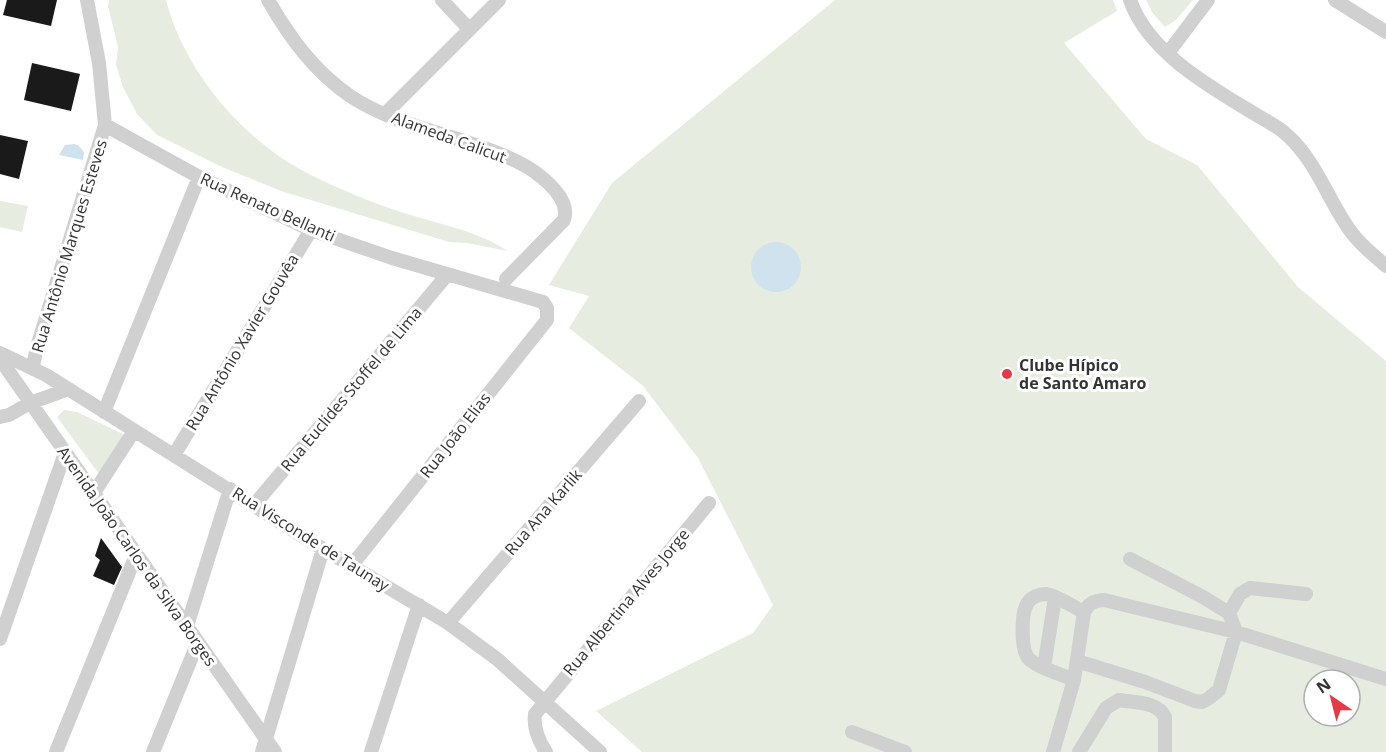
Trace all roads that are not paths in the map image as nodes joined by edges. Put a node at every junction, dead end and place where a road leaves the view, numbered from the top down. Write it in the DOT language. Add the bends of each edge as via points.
graph roads {
  1 [pos="87,0"];
  2 [pos="268,0"];
  3 [pos="442,0"];
  4 [pos="499,0"];
  5 [pos="1130,0"];
  6 [pos="1208,0"];
  7 [pos="1335,0"];
  8 [pos="470,29"];
  9 [pos="1386,32"];
  10 [pos="1168,53"];
  11 [pos="385,114"];
  12 [pos="105,125"];
  13 [pos="199,177"];
  14 [pos="311,230"];
  15 [pos="1386,266"];
  16 [pos="447,274"];
  17 [pos="506,279"];
  18 [pos="543,302"];
  19 [pos="0,353"];
  20 [pos="0,359"];
  21 [pos="33,367"];
  22 [pos="69,389"];
  23 [pos="639,402"];
  24 [pos="30,403"];
  25 [pos="104,412"];
  26 [pos="0,417"];
  27 [pos="134,431"];
  28 [pos="65,453"];
  29 [pos="174,455"];
  30 [pos="230,489"];
  31 [pos="93,494"];
  32 [pos="709,503"];
  33 [pos="255,504"];
  34 [pos="324,549"];
  35 [pos="136,555"];
  36 [pos="1130,559"];
  37 [pos="352,566"];
  38 [pos="1306,594"];
  39 [pos="1055,598"];
  40 [pos="419,605"];
  41 [pos="1084,612"];
  42 [pos="1229,613"];
  43 [pos="448,623"];
  44 [pos="187,626"];
  45 [pos="1236,632"];
  46 [pos="0,639"];
  47 [pos="198,642"];
  48 [pos="1077,661"];
  49 [pos="1044,667"];
  50 [pos="1386,679"];
  51 [pos="1074,680"];
  52 [pos="544,702"];
  53 [pos="852,732"];
  54 [pos="268,748"];
  55 [pos="56,752"];
  56 [pos="153,752"];
  57 [pos="371,752"];
  58 [pos="546,752"];
  59 [pos="600,752"];
  60 [pos="905,752"];
  61 [pos="1053,752"];
  62 [pos="1079,752"];
  63 [pos="1165,752"];
  1 -- 12 [label="street"];
  2 -- 11 [label="street, Alameda Calicut" via="298,48 320,71 351,96"];
  3 -- 8 [label="street"];
  4 -- 8 [label="street"];
  5 -- 10 [label="street" via="1143,27"];
  6 -- 10 [label="street"];
  7 -- 9 [label="street"];
  8 -- 11 [label="street"];
  10 -- 15 [label="street" via="1287,135 1306,157 1346,226"];
  11 -- 17 [label="street, Alameda Calicut" via="516,161 539,175 561,198 564,220"];
  12 -- 13 [label="street, Rua Renato Bellanti"];
  12 -- 21 [label="street, Rua Antônio Marques Esteves"];
  13 -- 14 [label="street, Rua Renato Bellanti"];
  13 -- 25 [label="street"];
  14 -- 16 [label="street, Rua Renato Bellanti"];
  14 -- 29 [label="street, Rua Antônio Xavier Gouvêa"];
  16 -- 18 [label="street, Rua Renato Bellanti"];
  16 -- 33 [label="street, Rua Euclides Stoffel de Lima"];
  18 -- 37 [label="street, Rua João Elias" via="547,320"];
  19 -- 21 [label="street, Rua Visconde de Taunay"];
  20 -- 24 [label="street, Avenida João Carlos da Silva Borges"];
  21 -- 22 [label="street, Rua Visconde de Taunay"];
  22 -- 24 [label="street"];
  22 -- 25 [label="street, Rua Visconde de Taunay"];
  23 -- 43 [label="street, Rua Ana Karlik"];
  24 -- 26 [label="street"];
  24 -- 28 [label="street, Avenida João Carlos da Silva Borges"];
  25 -- 27 [label="street, Rua Visconde de Taunay"];
  27 -- 29 [label="street, Rua Visconde de Taunay"];
  27 -- 31 [label="street"];
  28 -- 31 [label="street, Avenida João Carlos da Silva Borges"];
  28 -- 46 [label="street"];
  29 -- 30 [label="street, Rua Visconde de Taunay"];
  30 -- 33 [label="street, Rua Visconde de Taunay"];
  30 -- 44 [label="street"];
  31 -- 35 [label="street, Avenida João Carlos da Silva Borges"];
  32 -- 52 [label="street, Rua Albertina Alves Jorge"];
  33 -- 34 [label="street, Rua Visconde de Taunay"];
  34 -- 37 [label="street, Rua Visconde de Taunay"];
  34 -- 54 [label="street"];
  35 -- 44 [label="street, Avenida João Carlos da Silva Borges"];
  35 -- 55 [label="street"];
  36 -- 42 [label="street"];
  37 -- 40 [label="street, Rua Visconde de Taunay"];
  38 -- 42 [label="street" via="1250,588 1239,594"];
  39 -- 41 [label="street"];
  39 -- 49 [label="street"];
  39 -- 49 [label="street" via="1048,594 1035,596 1027,604 1023,620 1028,658"];
  40 -- 43 [label="street, Rua Visconde de Taunay"];
  40 -- 57 [label="street"];
  41 -- 45 [label="street" via="1088,605 1104,600"];
  41 -- 48 [label="street"];
  42 -- 45 [label="street"];
  43 -- 52 [label="street, Rua Visconde de Taunay"];
  44 -- 47 [label="street, Avenida João Carlos da Silva Borges"];
  45 -- 48 [label="street" via="1219,690 1202,702"];
  45 -- 50 [label="street"];
  47 -- 54 [label="street, Avenida João Carlos da Silva Borges"];
  47 -- 56 [label="street"];
  48 -- 51 [label="street"];
  49 -- 51 [label="street"];
  51 -- 61 [label="street"];
  52 -- 58 [label="street" via="534,720"];
  52 -- 59 [label="street, Rua Visconde de Taunay"];
  53 -- 60 [label="street"];
  62 -- 63 [label="street" via="1106,708 1119,700 1157,706 1163,712"];
}
